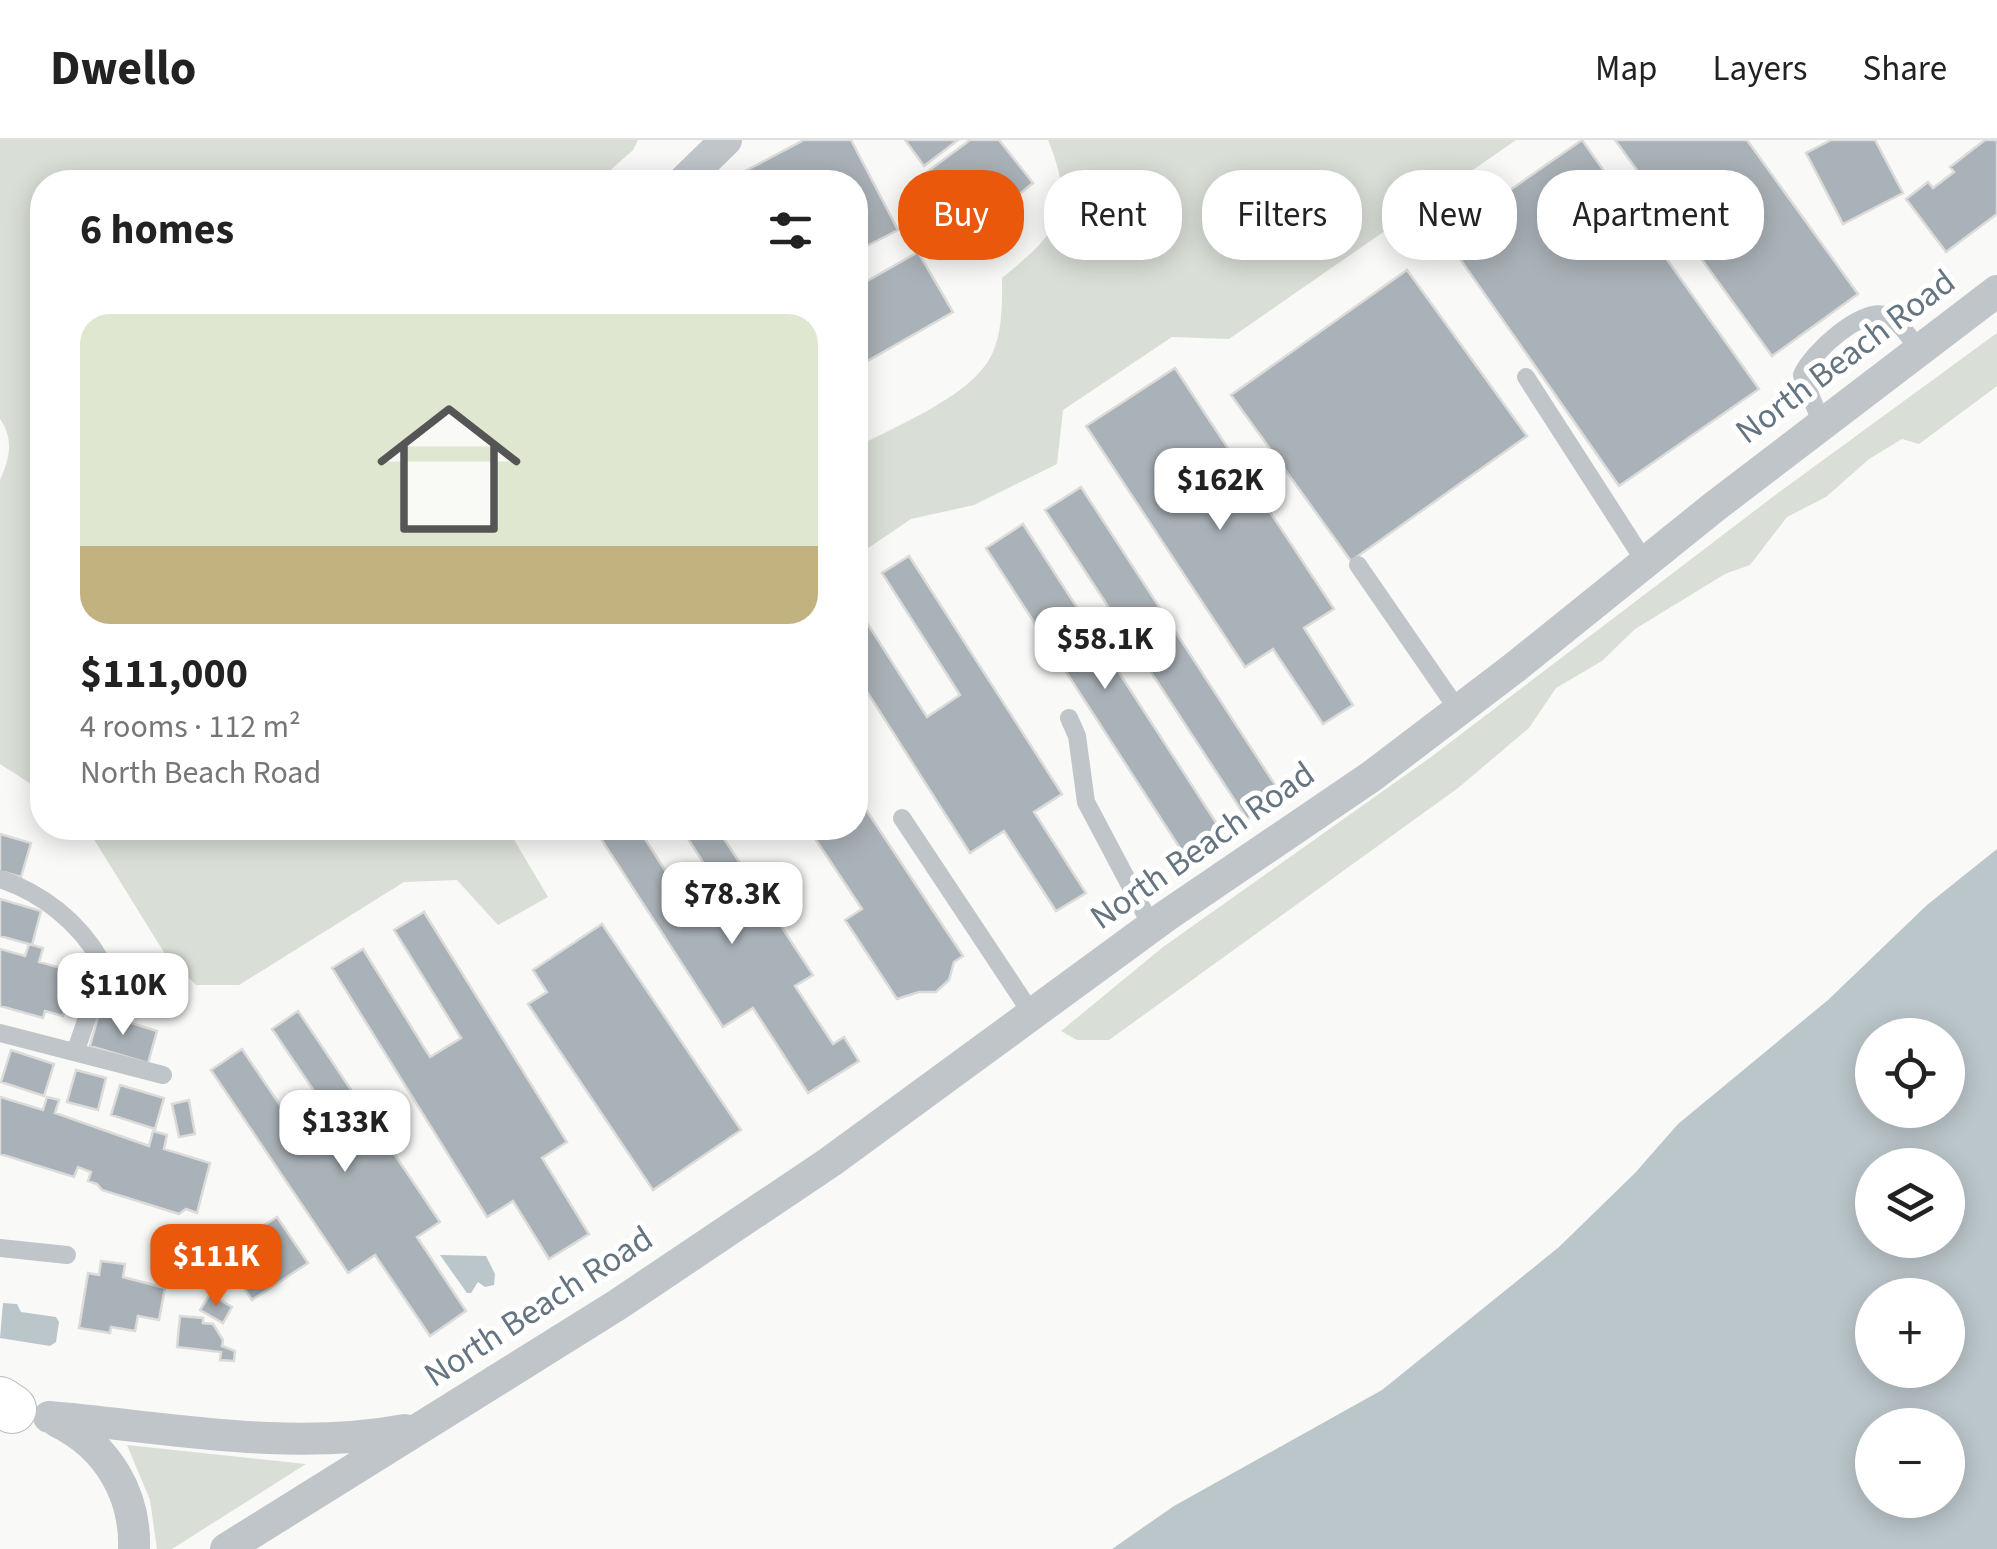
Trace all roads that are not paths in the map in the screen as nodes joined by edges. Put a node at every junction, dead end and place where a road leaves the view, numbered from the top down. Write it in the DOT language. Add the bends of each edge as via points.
graph roads {
  1 [pos="726,140"];
  2 [pos="695,170"];
  3 [pos="1997,291"];
  4 [pos="1920,351"];
  5 [pos="1526,377"];
  6 [pos="1822,424"];
  7 [pos="1645,562"];
  8 [pos="1358,565"];
  9 [pos="1458,710"];
  10 [pos="1070,718"];
  11 [pos="902,818"];
  12 [pos="0,880"];
  13 [pos="1152,926"];
  14 [pos="1032,1014"];
  15 [pos="0,1033"];
  16 [pos="76,1050"];
  17 [pos="164,1076"];
  18 [pos="0,1248"];
  19 [pos="67,1255"];
  20 [pos="15,1409"];
  21 [pos="424,1426"];
  22 [pos="134,1549"];
  23 [pos="226,1549"];
  1 -- 2 [label="street"];
  3 -- 4 [label="street, North Beach Road"];
  4 -- 6 [label="street, North Beach Road"];
  4 -- 6 [label="lane" via="1890,317 1862,317 1815,354 1802,375"];
  5 -- 7 [label="lane"];
  6 -- 7 [label="street, North Beach Road"];
  7 -- 9 [label="street, North Beach Road"];
  8 -- 9 [label="lane"];
  9 -- 13 [label="street, North Beach Road"];
  10 -- 13 [label="lane" via="1086,802"];
  11 -- 14 [label="lane"];
  12 -- 16 [label="lane" via="46,899 101,961"];
  13 -- 14 [label="street, North Beach Road"];
  14 -- 21 [label="street, North Beach Road" via="830,1162"];
  15 -- 16 [label="lane"];
  16 -- 17 [label="lane"];
  18 -- 19 [label="lane"];
  20 -- 21 [label="street, North Beach Road" via="309,1440"];
  20 -- 22 [label="street" via="72,1429 109,1462 130,1508"];
  21 -- 23 [label="street, North Beach Road"];
}
